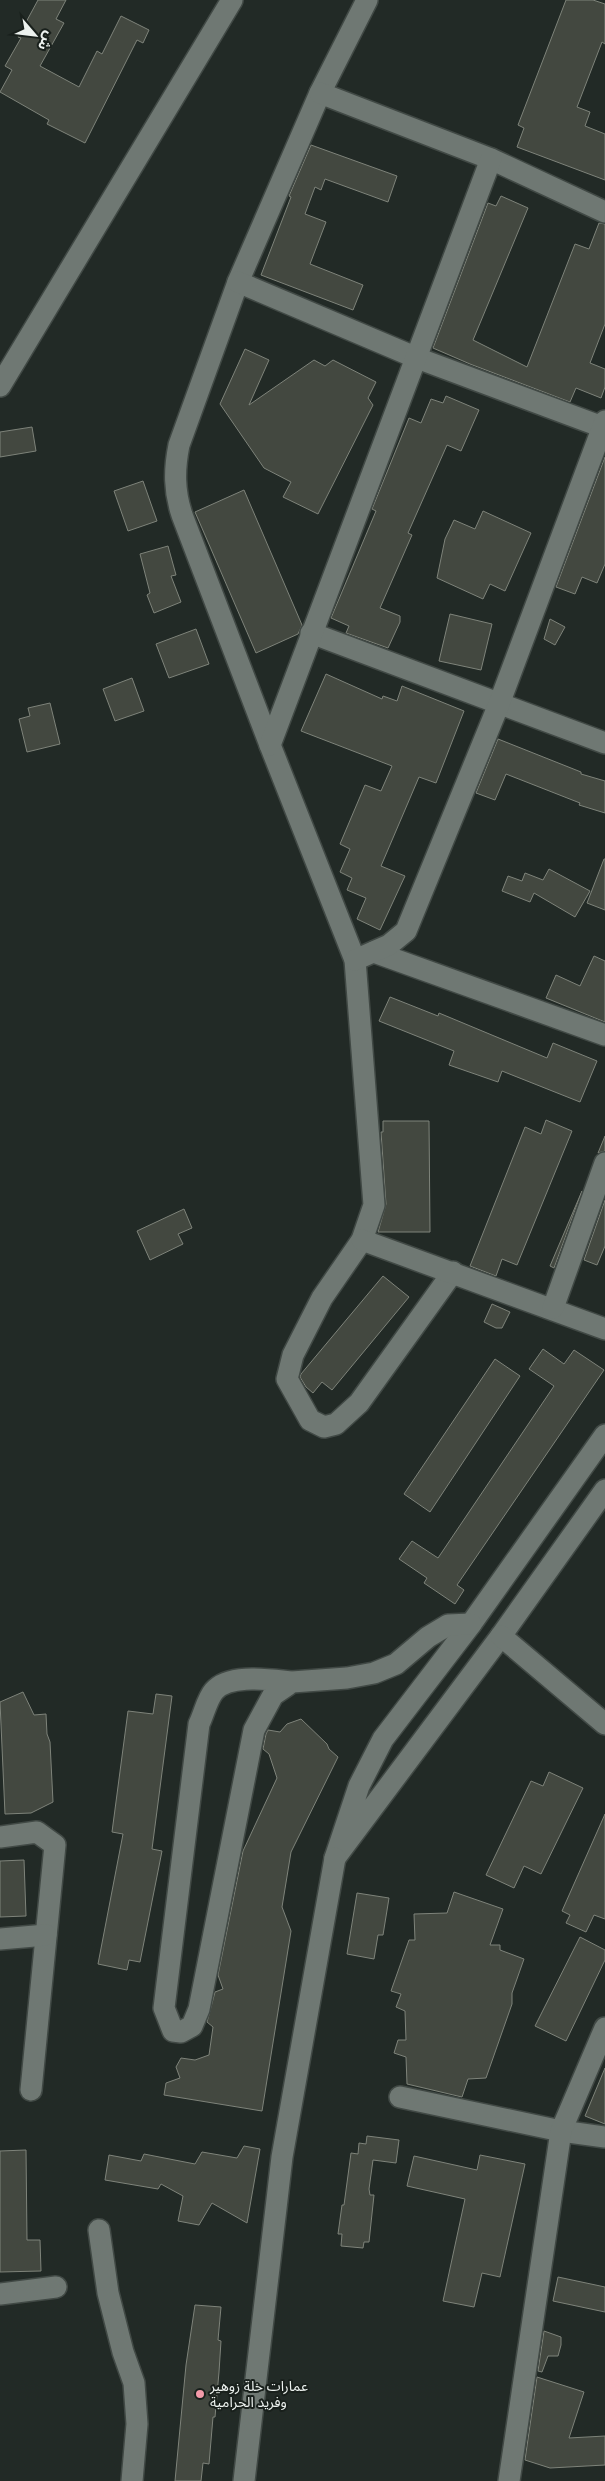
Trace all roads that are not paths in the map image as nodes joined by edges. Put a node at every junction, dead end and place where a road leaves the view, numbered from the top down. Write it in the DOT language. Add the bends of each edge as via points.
graph roads {
  1 [pos="232,0"];
  2 [pos="367,0"];
  3 [pos="320,93"];
  4 [pos="491,159"];
  5 [pos="605,212"];
  6 [pos="238,282"];
  7 [pos="417,358"];
  8 [pos="0,386"];
  9 [pos="604,425"];
  10 [pos="311,633"];
  11 [pos="499,704"];
  12 [pos="605,743"];
  13 [pos="270,745"];
  14 [pos="364,956"];
  15 [pos="605,1035"];
  16 [pos="605,1163"];
  17 [pos="362,1240"];
  18 [pos="453,1272"];
  19 [pos="553,1308"];
  20 [pos="605,1329"];
  21 [pos="605,1435"];
  22 [pos="605,1490"];
  23 [pos="471,1624"];
  24 [pos="502,1636"];
  25 [pos="292,1682"];
  26 [pos="605,1724"];
  27 [pos="0,1836"];
  28 [pos="335,1858"];
  29 [pos="46,1935"];
  30 [pos="0,1939"];
  31 [pos="605,2028"];
  32 [pos="31,2090"];
  33 [pos="400,2096"];
  34 [pos="561,2131"];
  35 [pos="605,2137"];
  36 [pos="98,2230"];
  37 [pos="56,2287"];
  38 [pos="0,2294"];
  39 [pos="132,2481"];
  40 [pos="244,2481"];
  41 [pos="509,2481"];
  1 -- 8 [label="street"];
  2 -- 3 [label="street"];
  3 -- 4 [label="street"];
  3 -- 6 [label="street"];
  4 -- 5 [label="street"];
  4 -- 7 [label="street"];
  6 -- 7 [label="street"];
  6 -- 13 [label="street" via="179,445 175,489"];
  7 -- 9 [label="street"];
  7 -- 10 [label="street"];
  9 -- 11 [label="street"];
  10 -- 11 [label="street"];
  10 -- 13 [label="street"];
  11 -- 12 [label="street"];
  11 -- 14 [label="street" via="406,931 389,945"];
  13 -- 14 [label="street"];
  14 -- 15 [label="street"];
  14 -- 17 [label="street" via="374,1206"];
  16 -- 19 [label="street"];
  17 -- 18 [label="street"];
  17 -- 18 [label="street" via="322,1298 293,1355 288,1379 310,1420 324,1427 336,1424 359,1402"];
  18 -- 19 [label="street"];
  19 -- 20 [label="street"];
  21 -- 23 [label="street"];
  22 -- 24 [label="street"];
  23 -- 25 [label="street" via="448,1625 396,1664 374,1673"];
  23 -- 28 [label="street" via="383,1739 359,1786"];
  24 -- 26 [label="street"];
  24 -- 28 [label="street"];
  25 -- 25 [label="street" via="273,1695 254,1730 199,2009 192,2026 181,2032 173,2031 164,2008 200,1724 214,1691 228,1682 257,1679"];
  27 -- 29 [label="street" via="37,1832 55,1845"];
  28 -- 40 [label="street" via="282,2157"];
  29 -- 30 [label="street"];
  29 -- 32 [label="street"];
  31 -- 34 [label="street"];
  33 -- 34 [label="street"];
  34 -- 35 [label="street"];
  34 -- 41 [label="street"];
  36 -- 39 [label="street" via="108,2294 134,2383 136,2424"];
  37 -- 38 [label="street"];
}
